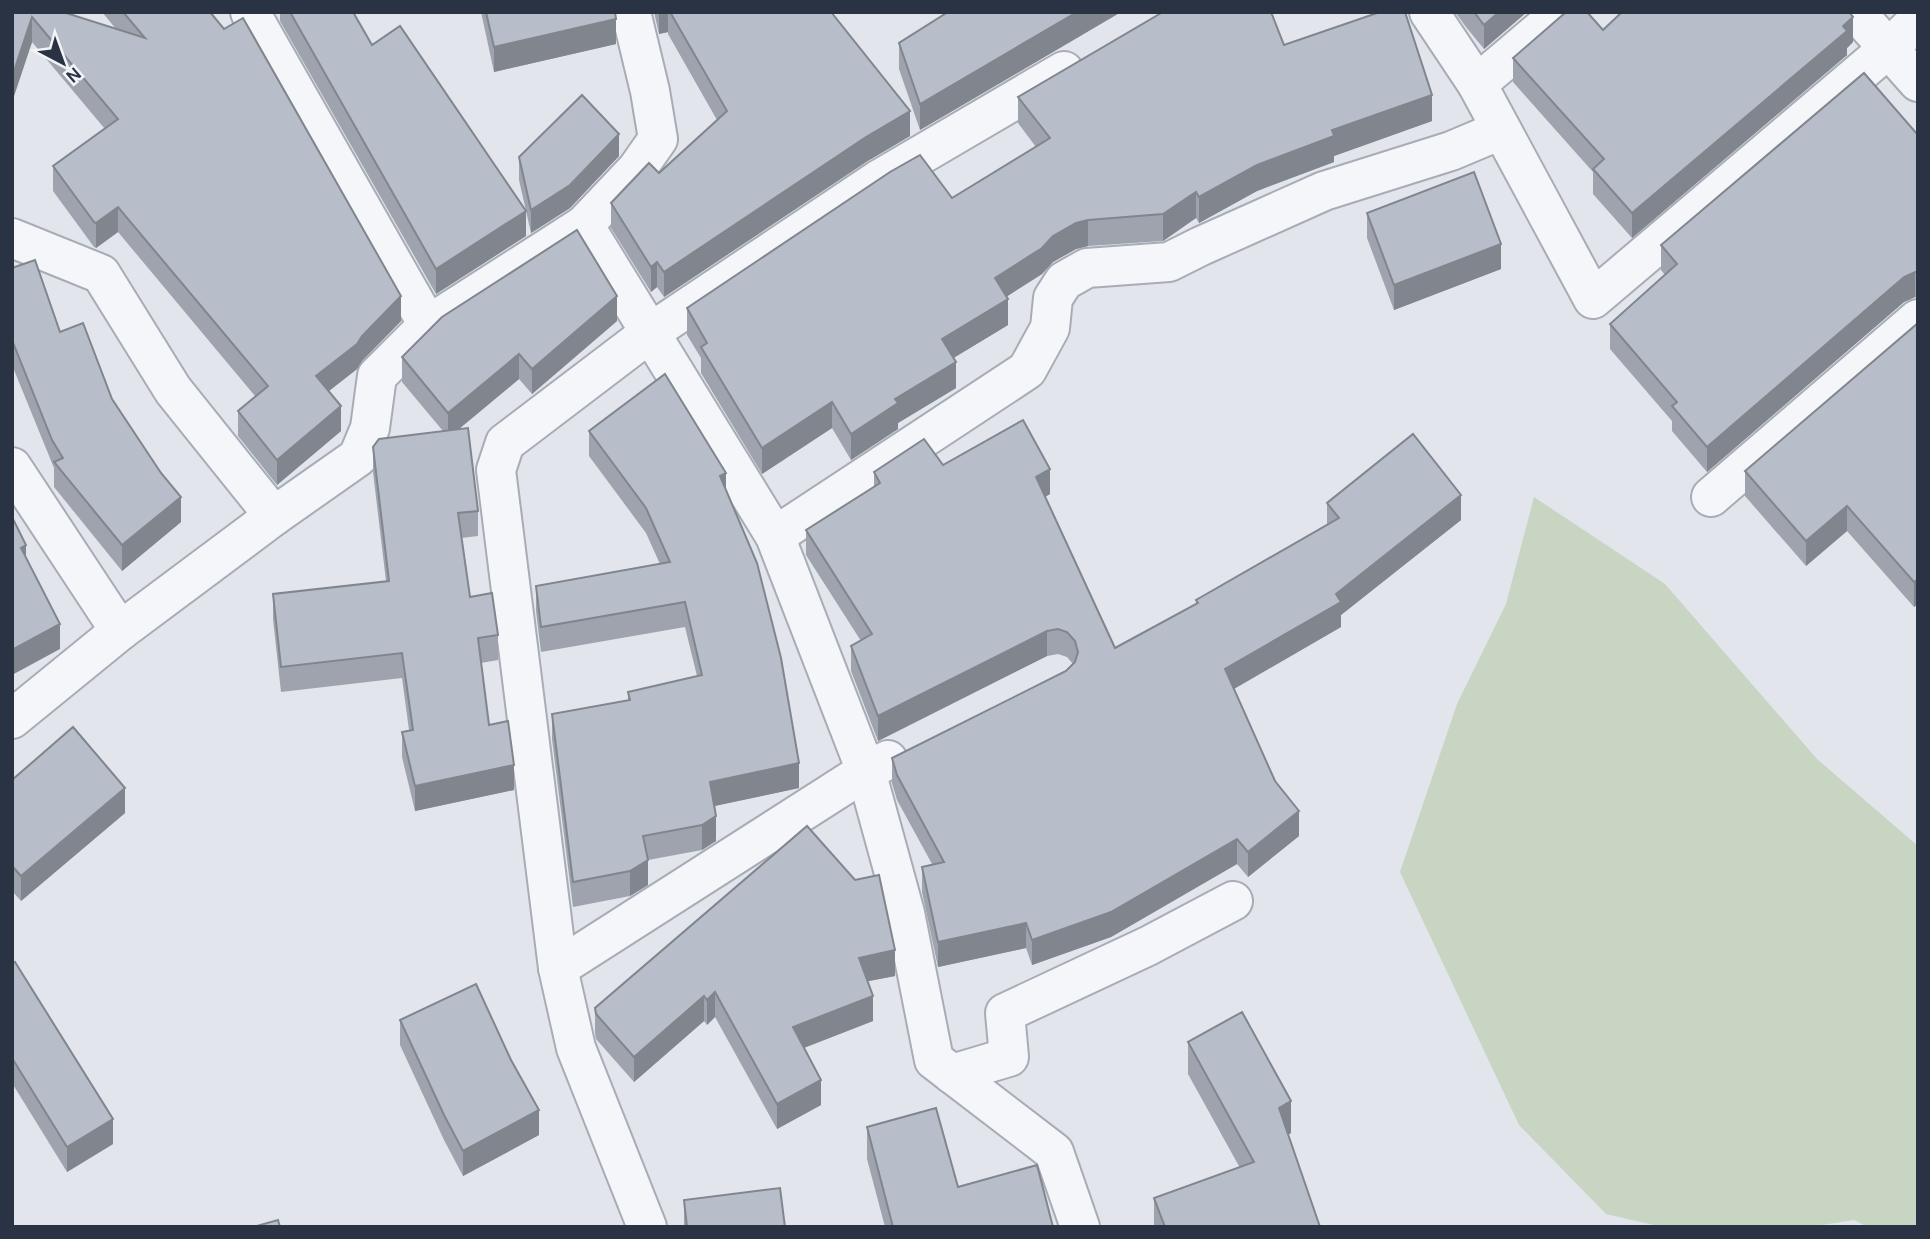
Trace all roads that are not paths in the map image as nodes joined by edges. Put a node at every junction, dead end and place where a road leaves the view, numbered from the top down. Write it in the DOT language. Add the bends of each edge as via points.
graph roads {
  1 [pos="250,12"];
  2 [pos="631,12"];
  3 [pos="1429,12"];
  4 [pos="1562,12"];
  5 [pos="1856,12"];
  6 [pos="1918,20"];
  7 [pos="1889,48"];
  8 [pos="1098,50"];
  9 [pos="1918,82"];
  10 [pos="1476,84"];
  11 [pos="1501,130"];
  12 [pos="584,225"];
  13 [pos="12,238"];
  14 [pos="1918,319"];
  15 [pos="428,325"];
  16 [pos="651,332"];
  17 [pos="12,467"];
  18 [pos="1711,497"];
  19 [pos="274,516"];
  20 [pos="775,536"];
  21 [pos="120,631"];
  22 [pos="12,719"];
  23 [pos="914,748"];
  24 [pos="866,771"];
  25 [pos="1233,901"];
  26 [pos="558,968"];
  27 [pos="952,1074"];
  28 [pos="647,1227"];
  29 [pos="1080,1227"];
  1 -- 15 [label="street"];
  2 -- 12 [label="street" via="658,139 637,169"];
  3 -- 10 [label="street"];
  4 -- 10 [label="street"];
  5 -- 7 [label="street"];
  6 -- 7 [label="street"];
  7 -- 9 [label="street"];
  7 -- 11 [label="street" via="1593,299"];
  8 -- 16 [label="street" via="878,180"];
  10 -- 11 [label="street"];
  11 -- 20 [label="street" via="1451,151 1324,191 1170,262 1087,268 1064,281 1054,298 1050,328 1027,370"];
  12 -- 15 [label="street"];
  12 -- 16 [label="street"];
  13 -- 19 [label="street" via="101,274 173,390"];
  14 -- 18 [label="street"];
  15 -- 19 [label="street" via="377,376 370,428 358,457"];
  16 -- 20 [label="street"];
  16 -- 26 [label="street" via="505,443 496,470"];
  17 -- 21 [label="street"];
  19 -- 21 [label="street"];
  20 -- 24 [label="street"];
  21 -- 22 [label="street"];
  23 -- 24 [label="street"];
  24 -- 26 [label="street"];
  24 -- 27 [label="street" via="905,913 933,1060"];
  25 -- 27 [label="street" via="1005,1013 1009,1057"];
  26 -- 28 [label="street" via="576,1048"];
  27 -- 29 [label="street" via="1054,1152"];
}
